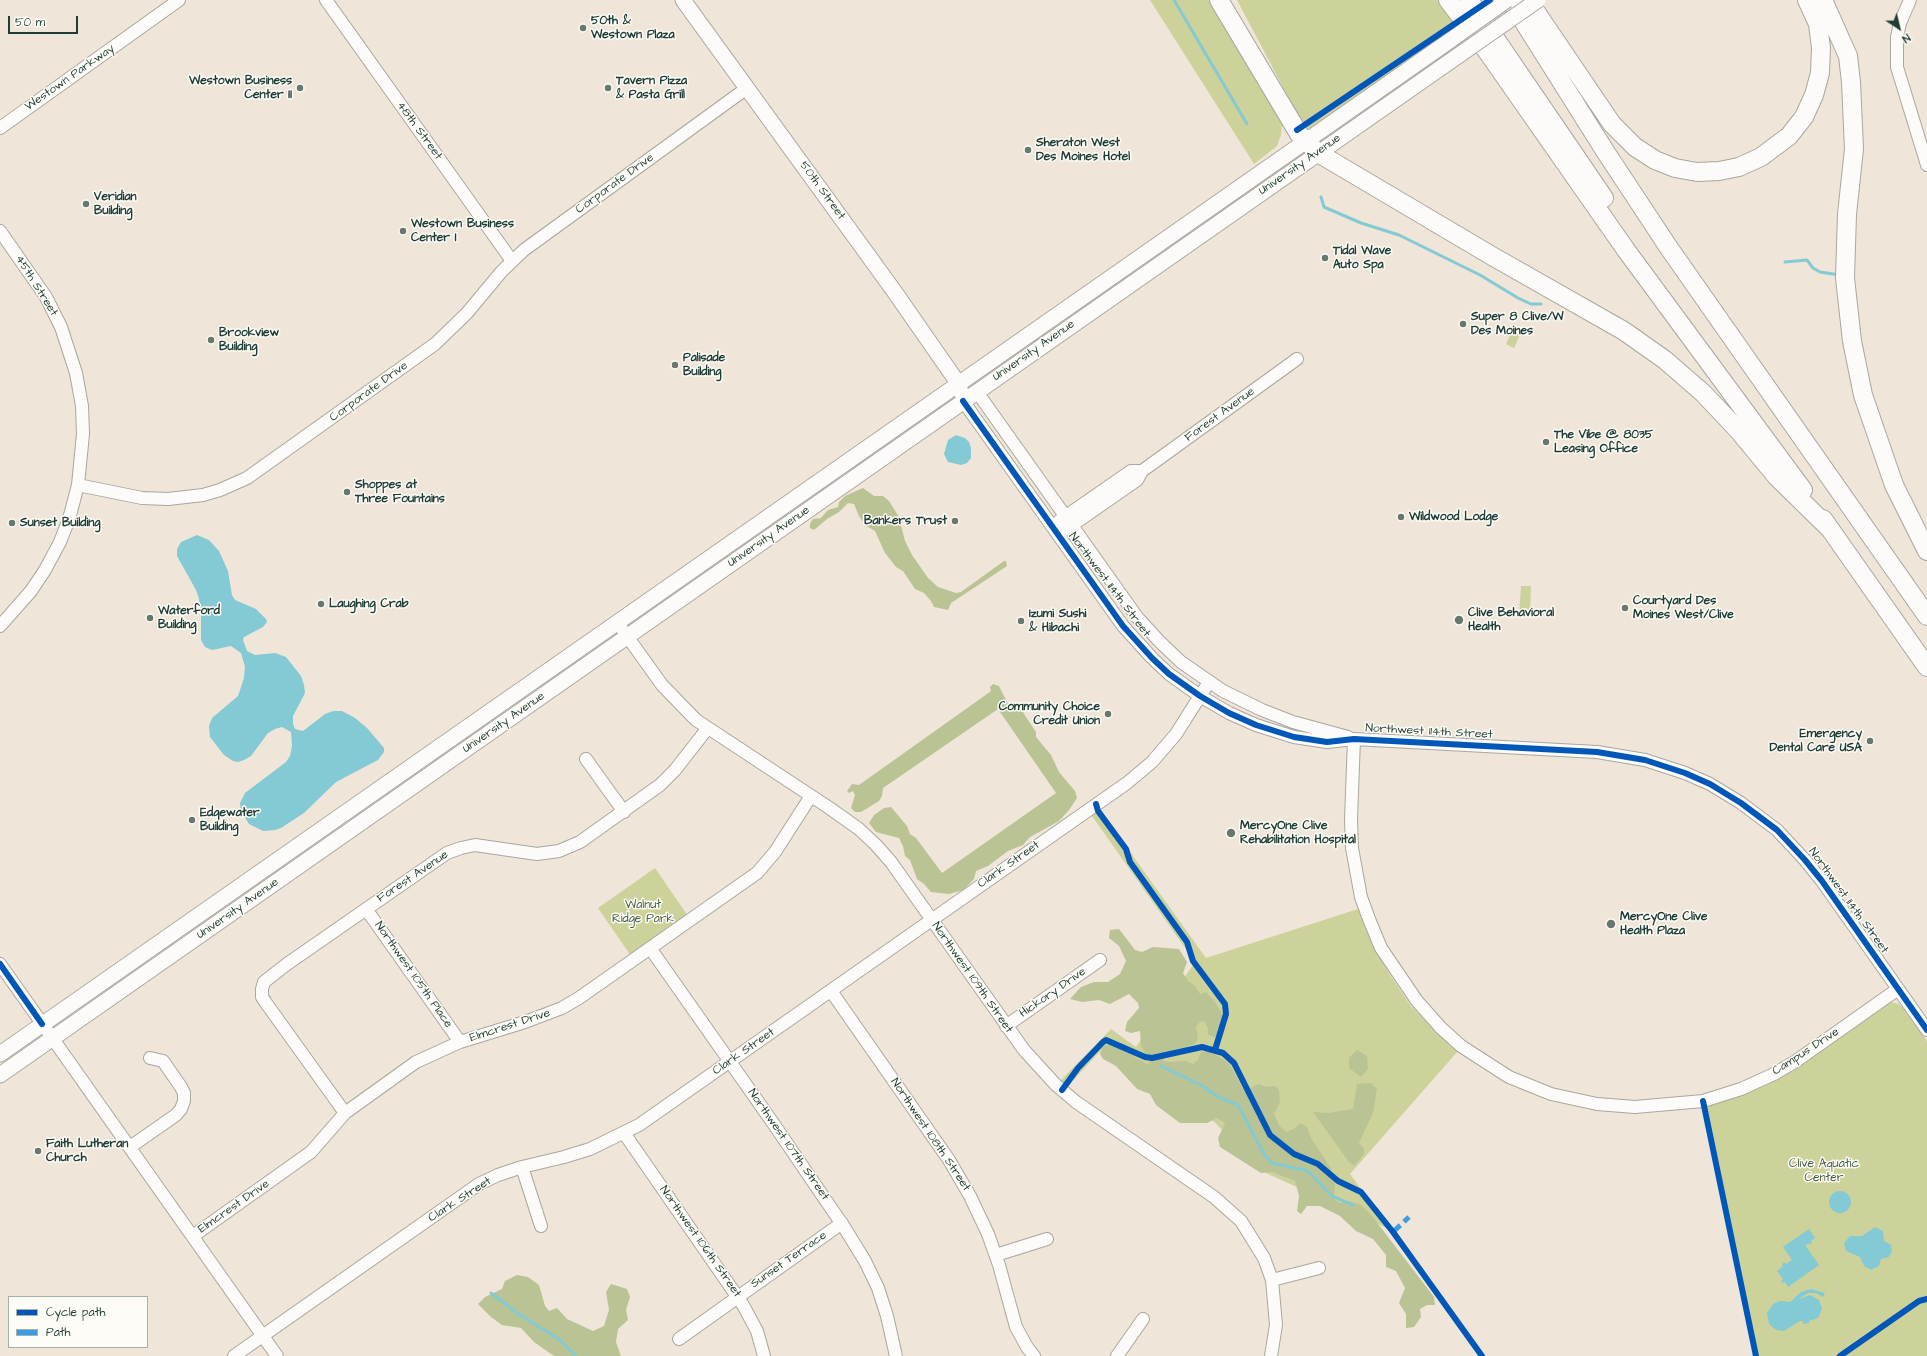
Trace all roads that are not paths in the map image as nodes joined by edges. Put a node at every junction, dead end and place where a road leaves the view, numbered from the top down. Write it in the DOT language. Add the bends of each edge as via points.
graph roads {
  1 [pos="179,0"];
  2 [pos="326,0"];
  3 [pos="683,0"];
  4 [pos="1219,0"];
  5 [pos="1229,0"];
  6 [pos="1448,0"];
  7 [pos="1469,0"];
  8 [pos="1507,0"];
  9 [pos="1510,0"];
  10 [pos="1525,0"];
  11 [pos="1538,0"];
  12 [pos="1807,0"];
  13 [pos="1823,0"];
  14 [pos="1910,0"];
  15 [pos="1268,79"];
  16 [pos="747,88"];
  17 [pos="0,128"];
  18 [pos="1312,147"];
  19 [pos="1927,165"];
  20 [pos="0,231"];
  21 [pos="512,261"];
  22 [pos="1297,359"];
  23 [pos="958,383"];
  24 [pos="977,392"];
  25 [pos="963,401"];
  26 [pos="1765,437"];
  27 [pos="78,485"];
  28 [pos="1069,521"];
  29 [pos="1830,529"];
  30 [pos="1055,531"];
  31 [pos="1927,551"];
  32 [pos="1927,616"];
  33 [pos="618,622"];
  34 [pos="0,626"];
  35 [pos="628,636"];
  36 [pos="1927,667"];
  37 [pos="1209,682"];
  38 [pos="1200,696"];
  39 [pos="707,729"];
  40 [pos="1354,739"];
  41 [pos="586,759"];
  42 [pos="811,796"];
  43 [pos="624,812"];
  44 [pos="366,908"];
  45 [pos="931,920"];
  46 [pos="650,948"];
  47 [pos="1100,960"];
  48 [pos="0,964"];
  49 [pos="1898,989"];
  50 [pos="831,991"];
  51 [pos="1006,1026"];
  52 [pos="1927,1030"];
  53 [pos="47,1031"];
  54 [pos="460,1042"];
  55 [pos="0,1054"];
  56 [pos="150,1058"];
  57 [pos="730,1061"];
  58 [pos="0,1075"];
  59 [pos="345,1113"];
  60 [pos="624,1133"];
  61 [pos="130,1147"];
  62 [pos="522,1167"];
  63 [pos="842,1223"];
  64 [pos="541,1226"];
  65 [pos="193,1236"];
  66 [pos="1047,1239"];
  67 [pos="996,1255"];
  68 [pos="1319,1268"];
  69 [pos="1272,1280"];
  70 [pos="738,1296"];
  71 [pos="1143,1319"];
  72 [pos="263,1336"];
  73 [pos="678,1339"];
  74 [pos="234,1356"];
  75 [pos="277,1356"];
  76 [pos="764,1356"];
  77 [pos="896,1356"];
  78 [pos="1034,1356"];
  79 [pos="1116,1356"];
  80 [pos="1271,1356"];
  1 -- 17 [label="street, Westown Parkway"];
  2 -- 21 [label="street, 48th Street"];
  3 -- 16 [label="main road, 50th Street"];
  4 -- 15 [label="highway"];
  5 -- 15 [label="highway"];
  6 -- 26 [label="highway" via="1489,54 1630,256"];
  7 -- 26 [label="highway" via="1721,364"];
  8 -- 18 [label="main road, University Avenue, bridge"];
  9 -- 32 [label="highway" via="1669,248"];
  10 -- 12 [label="highway" via="1532,6 1612,124 1635,147 1655,160 1675,168 1697,172 1739,166 1761,157 1785,140 1804,117 1820,73 1821,48 1818,24"];
  11 -- 18 [label="main road, University Avenue, bridge" via="1462,53"];
  13 -- 31 [label="highway" via="1848,56 1852,82 1854,149 1846,214 1845,278 1852,341 1863,395 1894,485"];
  14 -- 19 [label="street" via="1900,23 1897,67"];
  15 -- 18 [label="highway" via="1299,134"];
  16 -- 21 [label="street, Corporate Drive" via="537,240"];
  16 -- 23 [label="main road, 50th Street"];
  18 -- 23 [label="main road, University Avenue"];
  18 -- 24 [label="main road, University Avenue"];
  18 -- 29 [label="highway" via="1624,331 1665,360 1703,393 1776,476"];
  20 -- 27 [label="street, 45th Street" via="46,296 73,361 82,406 83,434"];
  21 -- 27 [label="street, Corporate Drive" via="467,313 435,344 257,472 236,484 203,495 168,499 142,498"];
  22 -- 28 [label="street, Forest Avenue" via="1142,471 1137,480"];
  23 -- 24 [label="main road, Northwest 114th Street"];
  23 -- 25 [label="main road, Northwest 114th Street"];
  23 -- 33 [label="main road, University Avenue"];
  24 -- 25 [label="main road, University Avenue"];
  24 -- 28 [label="street, Northwest 114th Street"];
  25 -- 30 [label="street, Northwest 114th Street"];
  25 -- 35 [label="main road, University Avenue"];
  26 -- 29 [label="highway"];
  27 -- 34 [label="street" via="60,542 45,570 31,591"];
  28 -- 30 [label="street, Forest Avenue"];
  28 -- 37 [label="street, Northwest 114th Street" via="1137,617 1181,662"];
  29 -- 36 [label="highway"];
  30 -- 38 [label="street, Northwest 114th Street" via="1138,644 1169,674"];
  33 -- 35 [label="street, Northwest 109th Street"];
  33 -- 53 [label="main road, University Avenue"];
  35 -- 39 [label="street, Northwest 109th Street" via="678,704"];
  35 -- 53 [label="main road, University Avenue"];
  37 -- 38 [label="street, Clark Street"];
  37 -- 40 [label="street, Northwest 114th Street" via="1262,710 1292,722"];
  38 -- 40 [label="street, Northwest 114th Street" via="1229,713 1282,734 1327,742"];
  38 -- 45 [label="street, Clark Street" via="1176,734 1152,762 1127,783"];
  39 -- 42 [label="street, Northwest 109th Street"];
  39 -- 43 [label="street, Forest Avenue" via="675,770 660,785"];
  40 -- 49 [label="street, Northwest 114th Street" via="1597,752 1645,760 1710,784 1760,816 1794,847 1822,881"];
  40 -- 49 [label="street, Campus Drive" via="1352,848 1361,896 1381,948 1416,1001 1441,1028 1461,1046 1509,1077 1551,1094 1597,1104 1635,1107 1703,1101 1741,1089 1774,1074"];
  41 -- 43 [label="street"];
  42 -- 45 [label="street, Northwest 109th Street" via="859,829 876,845"];
  42 -- 46 [label="street, Elmcrest Drive" via="764,867"];
  43 -- 44 [label="street, Forest Avenue" via="580,842 559,851 537,854 475,846 447,852"];
  44 -- 54 [label="street, Northwest 105th Place"];
  44 -- 59 [label="street, Forest Avenue" via="267,979 262,989 262,997 266,1004"];
  45 -- 50 [label="street, Clark Street"];
  45 -- 51 [label="street, Northwest 109th Street"];
  46 -- 54 [label="street, Elmcrest Drive" via="562,1008"];
  46 -- 57 [label="street, Northwest 107th Street"];
  47 -- 51 [label="street, Hickory Drive"];
  48 -- 53 [label="street"];
  49 -- 52 [label="street, Northwest 114th Street"];
  50 -- 57 [label="street, Clark Street"];
  50 -- 67 [label="street, Northwest 108th Street" via="948,1160 970,1196"];
  51 -- 69 [label="street, Northwest 109th Street" via="1056,1085 1076,1102 1233,1212 1256,1242"];
  53 -- 55 [label="main road, University Avenue"];
  53 -- 58 [label="main road, University Avenue"];
  53 -- 61 [label="street"];
  54 -- 59 [label="street, Elmcrest Drive" via="416,1062"];
  56 -- 61 [label="street" via="163,1061 181,1087 184,1101 176,1115"];
  57 -- 60 [label="street, Clark Street"];
  57 -- 63 [label="street, Northwest 107th Street"];
  59 -- 65 [label="street, Elmcrest Drive" via="311,1152"];
  60 -- 62 [label="street, Clark Street" via="590,1149"];
  60 -- 70 [label="street, Northwest 106th Street"];
  61 -- 65 [label="street"];
  62 -- 64 [label="street"];
  62 -- 72 [label="street, Clark Street" via="479,1184"];
  63 -- 70 [label="street, Sunset Terrace"];
  63 -- 77 [label="street, Northwest 107th Street" via="866,1261 878,1288"];
  65 -- 72 [label="street"];
  66 -- 67 [label="street"];
  67 -- 78 [label="street, Northwest 108th Street" via="1016,1327"];
  68 -- 69 [label="street"];
  69 -- 80 [label="street, Northwest 109th Street" via="1276,1325"];
  70 -- 73 [label="street, Sunset Terrace"];
  70 -- 76 [label="street, Northwest 106th Street" via="756,1331"];
  71 -- 79 [label="street"];
  72 -- 74 [label="street, Clark Street"];
  72 -- 75 [label="street"];
}
